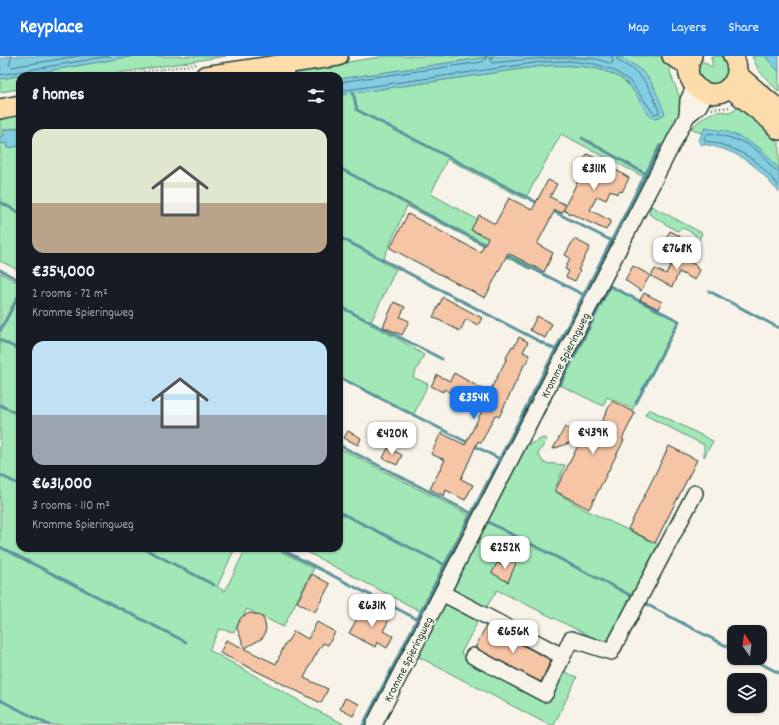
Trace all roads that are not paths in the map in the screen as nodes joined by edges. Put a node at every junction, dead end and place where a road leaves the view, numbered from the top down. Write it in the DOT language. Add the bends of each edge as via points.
graph roads {
  1 [pos="338,56"];
  2 [pos="672,56"];
  3 [pos="690,61"];
  4 [pos="202,70"];
  5 [pos="286,70"];
  6 [pos="733,72"];
  7 [pos="700,89"];
  8 [pos="16,106"];
  9 [pos="0,109"];
  10 [pos="779,110"];
  11 [pos="779,130"];
  12 [pos="695,493"];
  13 [pos="442,594"];
  14 [pos="473,656"];
  15 [pos="562,656"];
  16 [pos="374,725"];
  1 -- 5 [label="main road"];
  2 -- 3 [label="main road"];
  3 -- 7 [label="main road" via="690,80"];
  4 -- 5 [label="main road"];
  6 -- 7 [label="main road" via="718,93"];
  6 -- 10 [label="main road"];
  6 -- 11 [label="main road"];
  7 -- 13 [label="street, Kromme Spieringweg" via="688,100 687,116"];
  8 -- 9 [label="main road"];
  12 -- 15 [label="street" via="611,652 571,639"];
  13 -- 15 [label="street"];
  13 -- 16 [label="street, Kromme Spieringweg"];
  14 -- 15 [label="street" via="545,694"];
}
